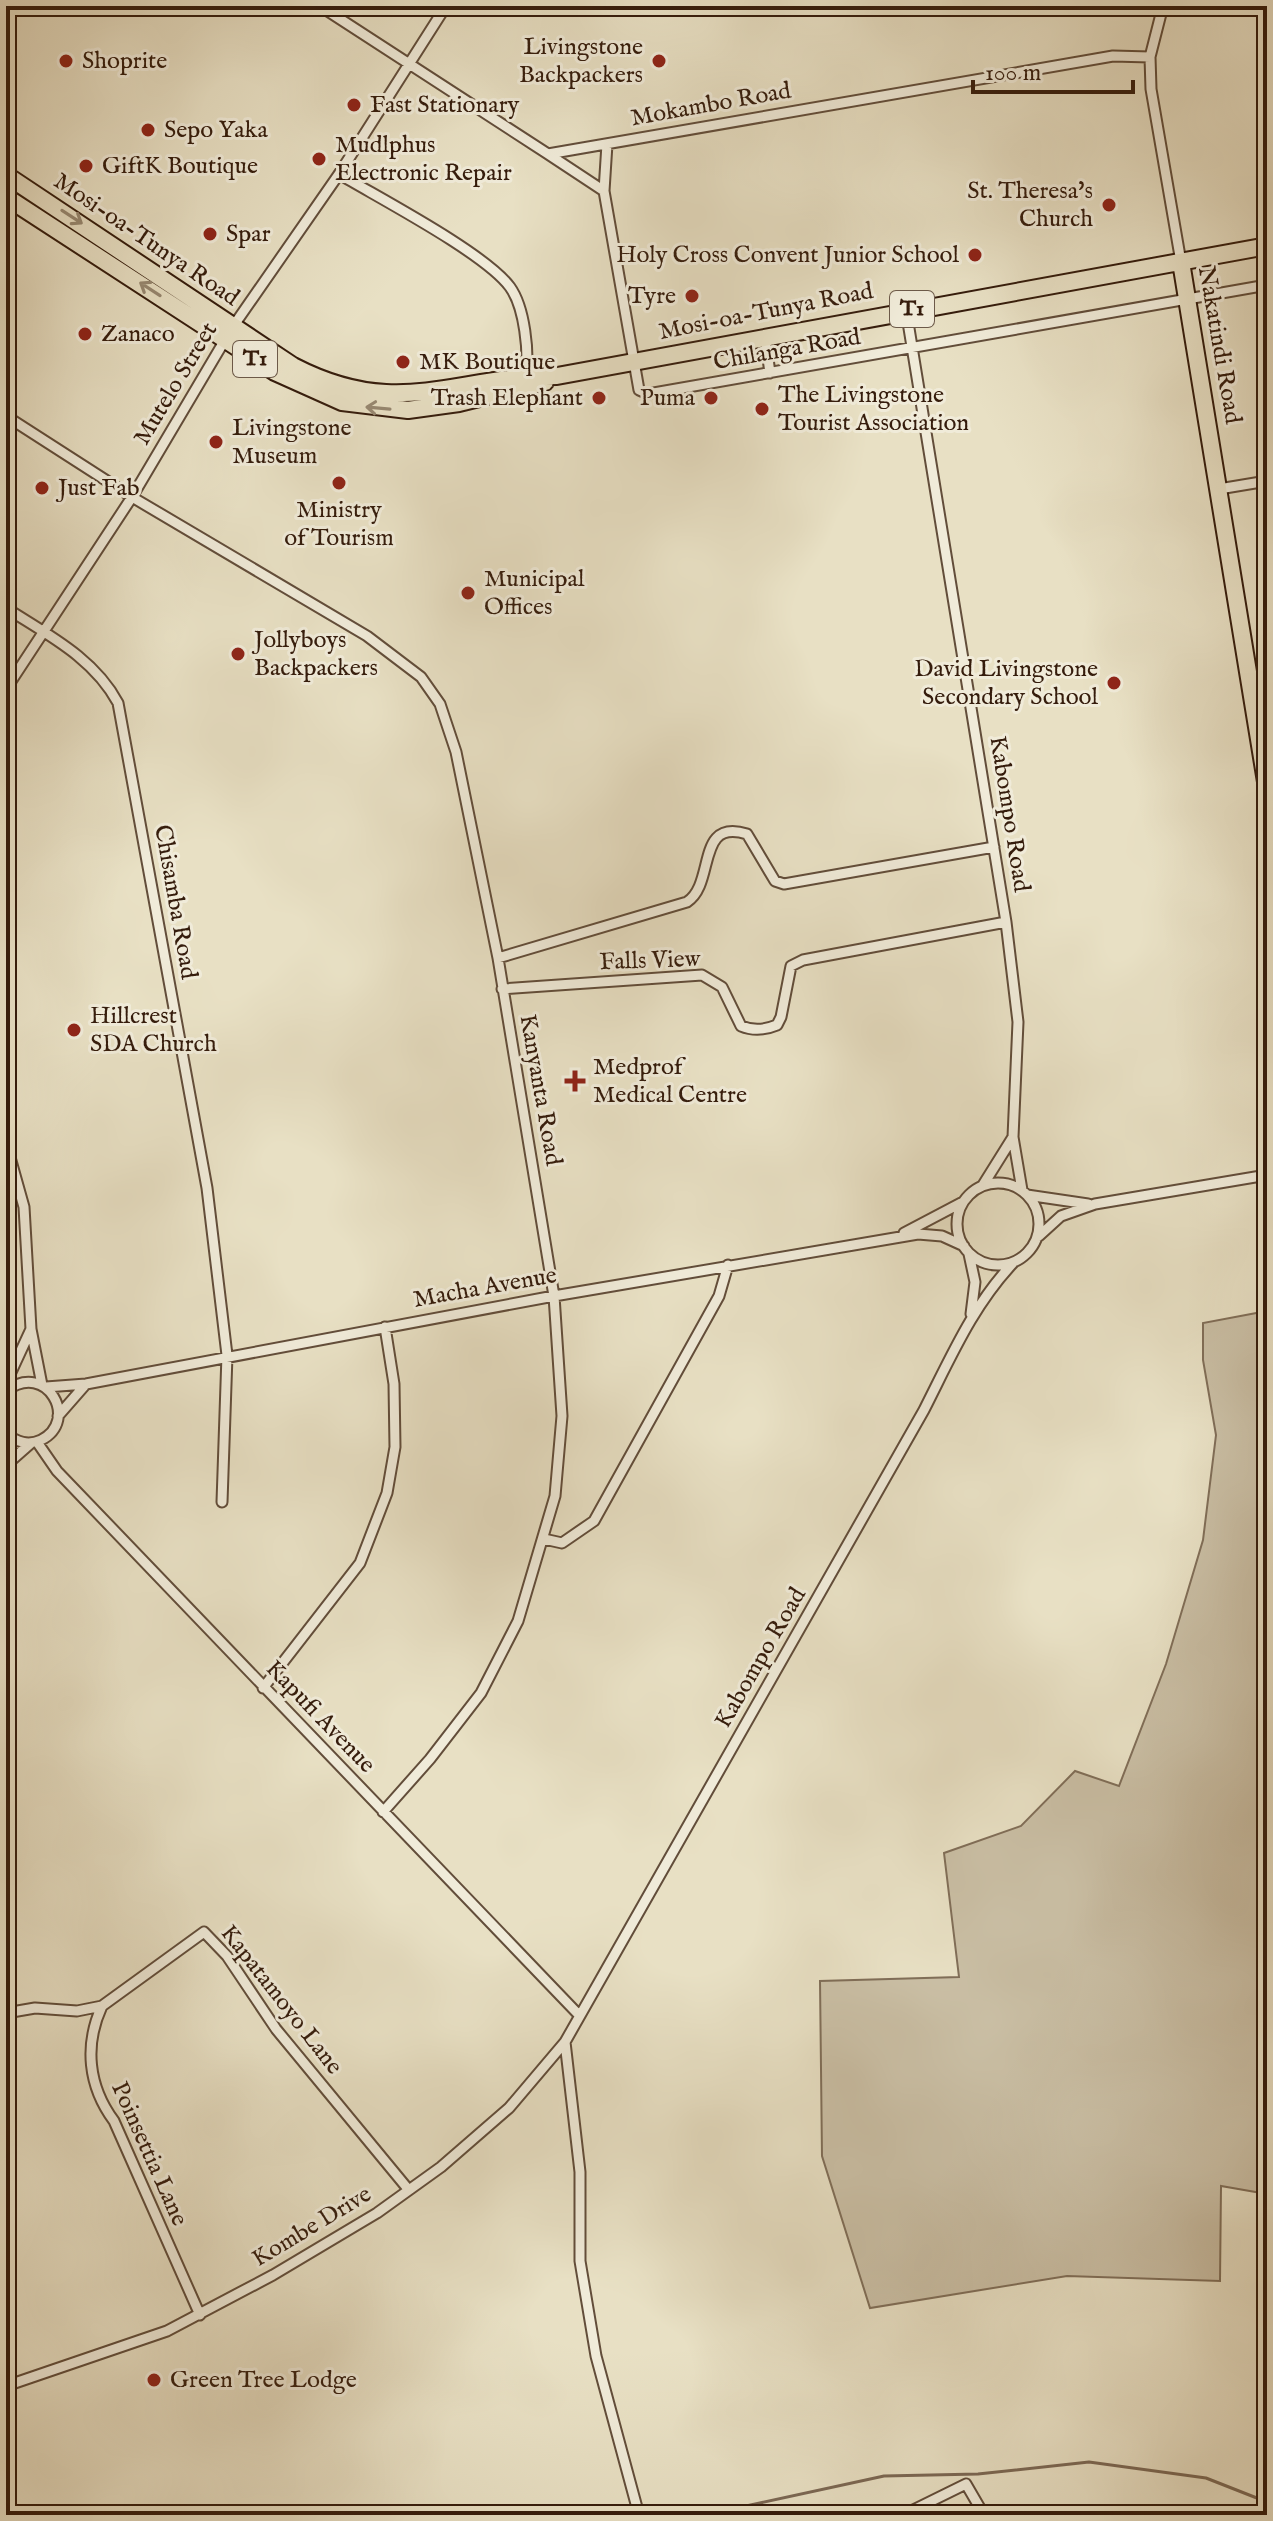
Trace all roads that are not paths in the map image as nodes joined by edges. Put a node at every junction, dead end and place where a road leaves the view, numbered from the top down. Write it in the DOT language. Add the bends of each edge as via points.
graph roads {
  1 [pos="320,6"];
  2 [pos="446,6"];
  3 [pos="1163,6"];
  4 [pos="1150,57"];
  5 [pos="410,63"];
  6 [pos="607,144"];
  7 [pos="548,154"];
  8 [pos="339,174"];
  9 [pos="6,175"];
  10 [pos="604,191"];
  11 [pos="6,197"];
  12 [pos="1267,246"];
  13 [pos="1181,262"];
  14 [pos="1267,285"];
  15 [pos="1188,297"];
  16 [pos="906,310"];
  17 [pos="229,334"];
  18 [pos="765,337"];
  19 [pos="912,348"];
  20 [pos="634,361"];
  21 [pos="770,373"];
  22 [pos="531,376"];
  23 [pos="6,416"];
  24 [pos="1267,481"];
  25 [pos="1219,489"];
  26 [pos="132,497"];
  27 [pos="6,608"];
  28 [pos="43,632"];
  29 [pos="1259,687"];
  30 [pos="6,689"];
  31 [pos="1267,788"];
  32 [pos="994,847"];
  33 [pos="1006,922"];
  34 [pos="498,958"];
  35 [pos="502,989"];
  36 [pos="1013,1137"];
  37 [pos="6,1143"];
  38 [pos="1267,1175"];
  39 [pos="983,1185"];
  40 [pos="1025,1192"];
  41 [pos="963,1202"];
  42 [pos="1095,1204"];
  43 [pos="893,1238"];
  44 [pos="1037,1239"];
  45 [pos="967,1250"];
  46 [pos="1014,1262"];
  47 [pos="728,1265"];
  48 [pos="554,1296"];
  49 [pos="970,1317"];
  50 [pos="385,1327"];
  51 [pos="31,1329"];
  52 [pos="227,1355"];
  53 [pos="6,1383"];
  54 [pos="86,1384"];
  55 [pos="44,1386"];
  56 [pos="6,1391"];
  57 [pos="58,1416"];
  58 [pos="6,1434"];
  59 [pos="34,1442"];
  60 [pos="6,1465"];
  61 [pos="222,1502"];
  62 [pos="544,1539"];
  63 [pos="263,1688"];
  64 [pos="383,1812"];
  65 [pos="102,2006"];
  66 [pos="6,2013"];
  67 [pos="579,2015"];
  68 [pos="565,2042"];
  69 [pos="408,2189"];
  70 [pos="200,2315"];
  71 [pos="6,2386"];
  72 [pos="639,2515"];
  73 [pos="903,2515"];
  74 [pos="984,2515"];
  1 -- 5 [label="street"];
  2 -- 5 [label="street, Mutelo Street"];
  3 -- 4 [label="street, Nakatindi Road"];
  4 -- 6 [label="street, Mokambo Road" via="1113,56"];
  4 -- 13 [label="street, Nakatindi Road"];
  5 -- 7 [label="street"];
  5 -- 8 [label="street, Mutelo Street"];
  6 -- 7 [label="street, Mokambo Road"];
  6 -- 10 [label="street, Chilanga Road"];
  7 -- 10 [label="street"];
  8 -- 17 [label="street, Mutelo Street"];
  8 -- 22 [label="street" via="488,266 510,288"];
  9 -- 17 [label="highway, Mosi-oa-Tunya Road / T1, one-way" via="146,266"];
  10 -- 20 [label="street, Chilanga Road"];
  17 -- 11 [label="highway, Mosi-oa-Tunya Road / T1, one-way"];
  12 -- 13 [label="highway, Mosi-oa-Tunya Road / T1"];
  13 -- 15 [label="highway, Nakatindi Road"];
  13 -- 16 [label="highway, Mosi-oa-Tunya Road / T1"];
  14 -- 15 [label="street, Chilanga Road"];
  15 -- 19 [label="street, Chilanga Road"];
  15 -- 25 [label="highway, Nakatindi Road"];
  16 -- 18 [label="highway, Mosi-oa-Tunya Road / T1"];
  16 -- 19 [label="street, Kabompo Road"];
  17 -- 22 [label="highway, Mosi-oa-Tunya Road / T1" via="275,372 364,407 420,409"];
  17 -- 26 [label="street, Mutelo Street"];
  18 -- 20 [label="highway, Mosi-oa-Tunya Road / T1"];
  18 -- 21 [label="street"];
  19 -- 21 [label="street, Chilanga Road"];
  19 -- 32 [label="street, Kabompo Road"];
  20 -- 21 [label="street, Chilanga Road" via="639,390 648,394"];
  20 -- 22 [label="highway, Mosi-oa-Tunya Road / T1"];
  23 -- 26 [label="street, Kanyanta Road"];
  24 -- 25 [label="street"];
  25 -- 29 [label="highway, Nakatindi Road"];
  26 -- 28 [label="street, Mutelo Street"];
  26 -- 34 [label="street, Kanyanta Road" via="367,636 421,677 440,704 456,752"];
  27 -- 28 [label="street, Chisamba Road"];
  28 -- 30 [label="street, Mutelo Street"];
  28 -- 52 [label="street, Chisamba Road" via="98,673 118,703 207,1188"];
  29 -- 31 [label="highway, Nakatindi Road"];
  32 -- 33 [label="street, Kabompo Road"];
  32 -- 34 [label="street, Falls View" via="784,884 775,881 747,834 735,830 713,842 703,885 687,902"];
  33 -- 35 [label="street, Falls View" via="803,960 791,966 781,1017 769,1028 741,1026 722,987 702,975"];
  33 -- 36 [label="street, Kabompo Road" via="1018,1022"];
  34 -- 35 [label="street, Kanyanta Road"];
  35 -- 48 [label="street, Kanyanta Road"];
  36 -- 39 [label="street, Kabompo Road"];
  36 -- 40 [label="street, Kabompo Road"];
  37 -- 51 [label="street" via="24,1207"];
  38 -- 42 [label="street"];
  39 -- 40 [label="street" via="1010,1184"];
  39 -- 41 [label="street"];
  40 -- 42 [label="street"];
  40 -- 44 [label="street" via="1038,1212"];
  41 -- 43 [label="street, Macha Avenue"];
  41 -- 45 [label="street" via="958,1229"];
  42 -- 44 [label="street" via="1061,1216"];
  43 -- 45 [label="street, Macha Avenue" via="930,1235"];
  43 -- 47 [label="street, Macha Avenue"];
  44 -- 46 [label="street"];
  45 -- 46 [label="street" via="993,1265"];
  45 -- 49 [label="street, Kabompo Road" via="975,1282"];
  46 -- 49 [label="street, Kabompo Road"];
  47 -- 48 [label="street, Macha Avenue"];
  47 -- 62 [label="street" via="719,1296 594,1521 562,1543"];
  48 -- 50 [label="street, Macha Avenue"];
  48 -- 62 [label="street, Kanyanta Road" via="562,1416 555,1496"];
  49 -- 67 [label="street, Kabompo Road" via="924,1410"];
  50 -- 52 [label="street, Macha Avenue"];
  50 -- 63 [label="street" via="394,1384 395,1447 387,1493 360,1563"];
  51 -- 53 [label="street"];
  51 -- 55 [label="street"];
  52 -- 54 [label="street, Macha Avenue"];
  52 -- 61 [label="street, Chisamba Road"];
  54 -- 55 [label="street, Macha Avenue"];
  54 -- 57 [label="street"];
  55 -- 56 [label="street, Macha Avenue" via="23,1382"];
  55 -- 57 [label="street" via="58,1405"];
  57 -- 59 [label="street" via="55,1427"];
  58 -- 59 [label="street" via="22,1443"];
  59 -- 60 [label="street"];
  59 -- 63 [label="street, Kapufi Avenue"];
  62 -- 64 [label="street, Kanyanta Road" via="518,1621 481,1693"];
  63 -- 64 [label="street, Kapufi Avenue"];
  64 -- 67 [label="street, Kapufi Avenue"];
  65 -- 66 [label="street"];
  65 -- 69 [label="street, Kapatamoyo Lane" via="201,1932 208,1934 276,2029"];
  65 -- 70 [label="street, Poinsettia Lane" via="89,2046 99,2099 114,2121"];
  67 -- 68 [label="street, Kombe Drive"];
  68 -- 69 [label="street, Kombe Drive" via="509,2108"];
  68 -- 72 [label="street" via="580,2172 583,2277 596,2356"];
  69 -- 70 [label="street, Kombe Drive" via="377,2213"];
  70 -- 71 [label="street, Kombe Drive"];
  73 -- 74 [label="street" via="966,2484"];
}
